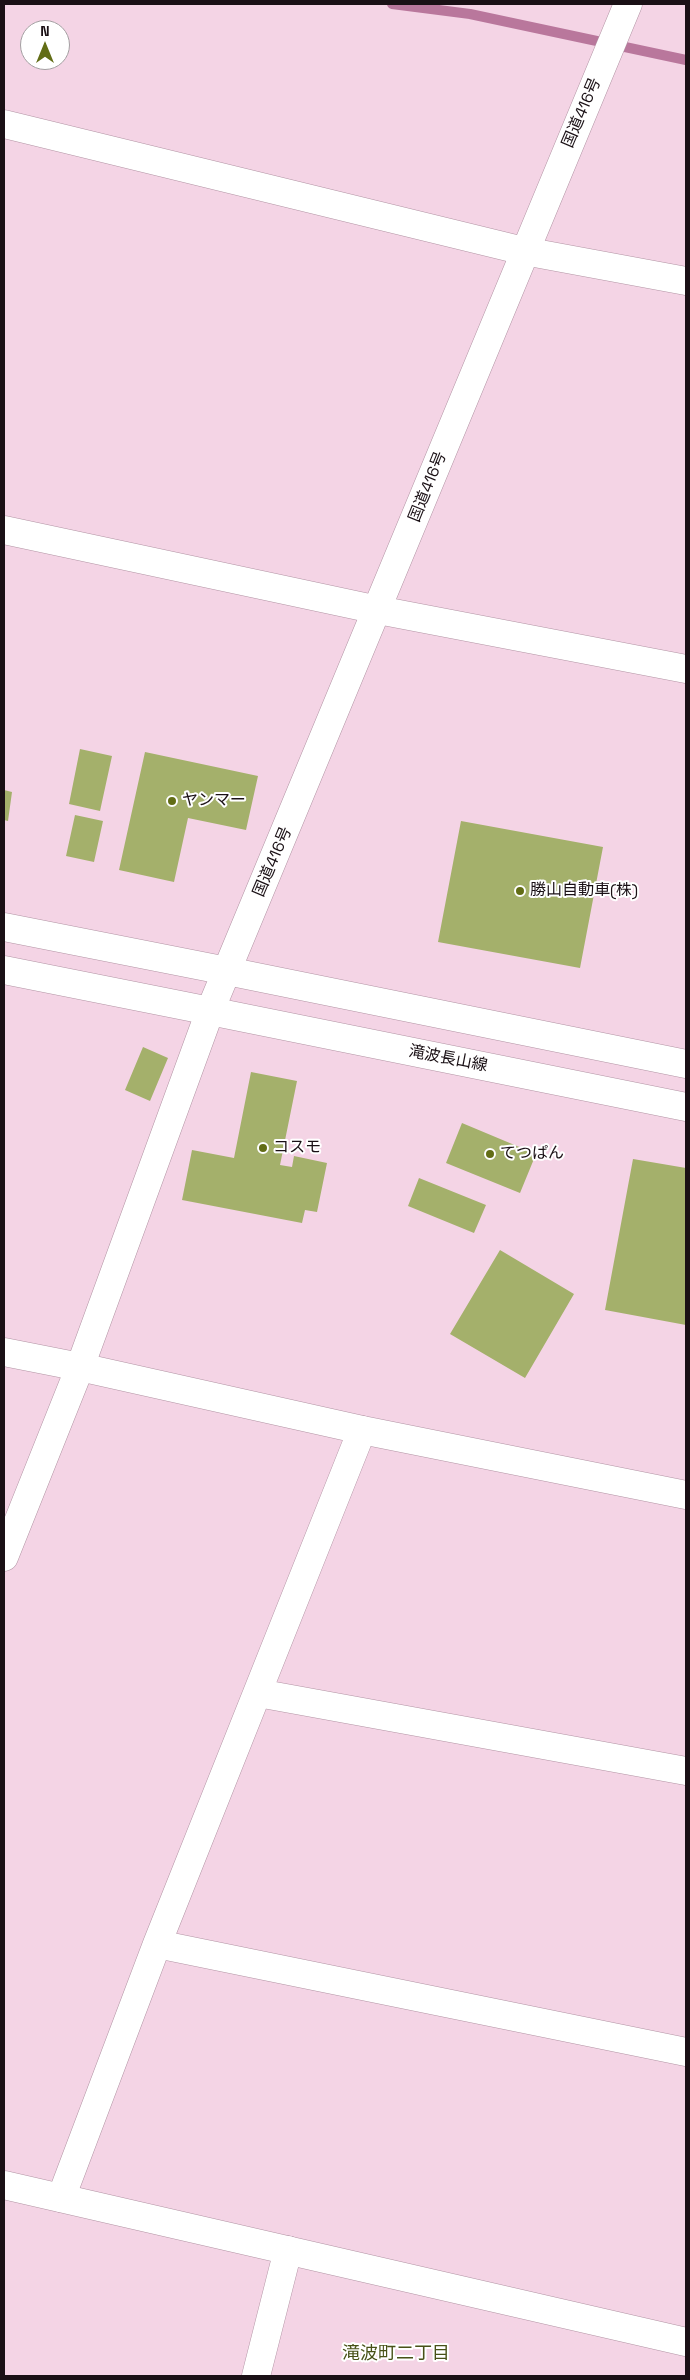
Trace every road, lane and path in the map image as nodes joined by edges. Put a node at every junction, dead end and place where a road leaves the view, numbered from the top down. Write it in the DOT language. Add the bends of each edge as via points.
graph roads {
  1 [pos="628,4"];
  2 [pos="4,124"];
  3 [pos="524,251"];
  4 [pos="686,281"];
  5 [pos="4,530"];
  6 [pos="378,610"];
  7 [pos="686,669"];
  8 [pos="4,927"];
  9 [pos="4,970"];
  10 [pos="227,971"];
  11 [pos="210,1011"];
  12 [pos="686,1064"];
  13 [pos="686,1107"];
  14 [pos="4,1352"];
  15 [pos="80,1367"];
  16 [pos="362,1430"];
  17 [pos="686,1495"];
  18 [pos="4,1556"];
  19 [pos="258,1693"];
  20 [pos="686,1771"];
  21 [pos="157,1944"];
  22 [pos="686,2052"];
  23 [pos="4,2185"];
  24 [pos="61,2198"];
  25 [pos="288,2250"];
  26 [pos="686,2342"];
  27 [pos="256,2376"];
  1 -- 3 [label="main road, 国道416号"];
  2 -- 3 [label="main road"];
  3 -- 4 [label="main road"];
  3 -- 6 [label="main road, 国道416号"];
  5 -- 6 [label="main road"];
  6 -- 7 [label="main road"];
  6 -- 10 [label="main road, 国道416号"];
  8 -- 10 [label="main road"];
  9 -- 11 [label="main road"];
  10 -- 11 [label="main road, 国道416号"];
  10 -- 12 [label="main road"];
  11 -- 13 [label="main road, 滝波長山線"];
  11 -- 15 [label="main road, 国道416号"];
  14 -- 15 [label="main road"];
  15 -- 16 [label="main road"];
  15 -- 18 [label="main road, 国道416号"];
  16 -- 17 [label="main road"];
  16 -- 19 [label="main road"];
  19 -- 20 [label="main road"];
  19 -- 21 [label="main road"];
  21 -- 22 [label="main road"];
  21 -- 24 [label="main road"];
  23 -- 24 [label="main road"];
  24 -- 25 [label="main road"];
  25 -- 26 [label="main road"];
  25 -- 27 [label="main road"];
}
